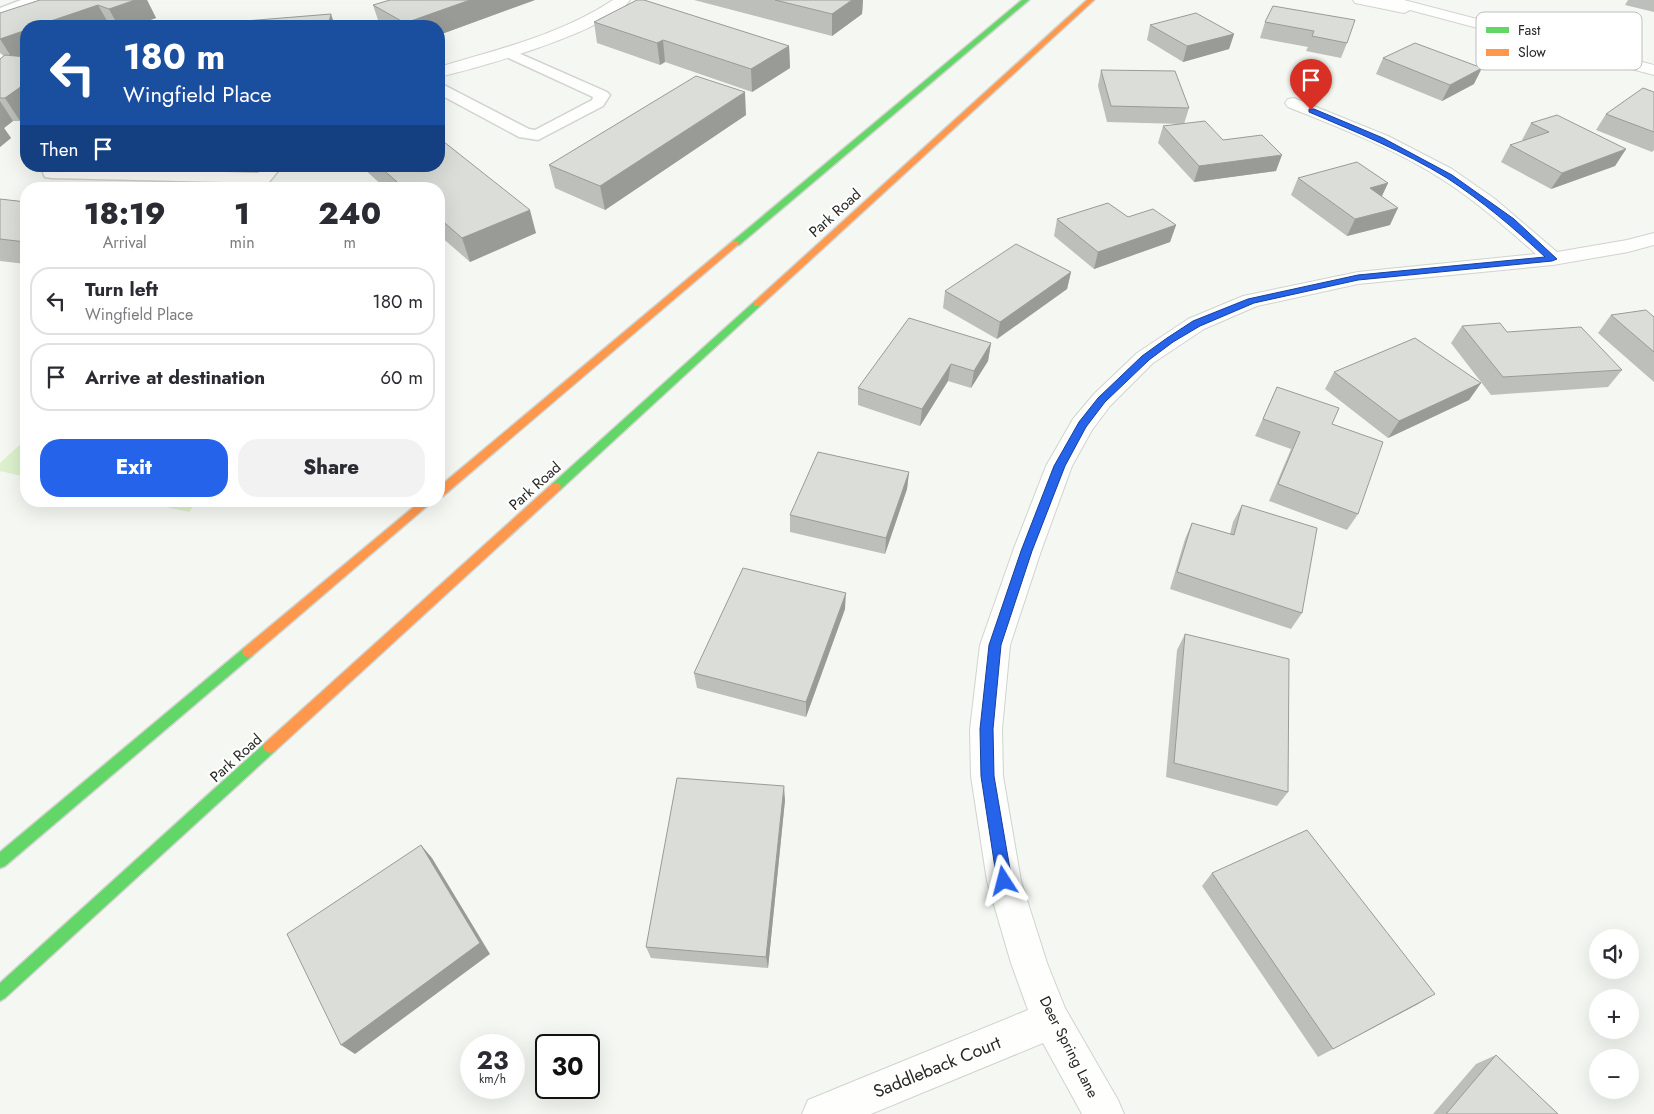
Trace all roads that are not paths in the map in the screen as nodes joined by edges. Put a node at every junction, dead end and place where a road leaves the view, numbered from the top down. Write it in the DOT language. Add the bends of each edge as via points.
graph roads {
  1 [pos="33,0"];
  2 [pos="623,0"];
  3 [pos="1026,0"];
  4 [pos="1091,0"];
  5 [pos="1360,0"];
  6 [pos="1387,0"];
  7 [pos="0,13"];
  8 [pos="1476,23"];
  9 [pos="1476,23"];
  10 [pos="506,52"];
  11 [pos="445,70"];
  12 [pos="445,91"];
  13 [pos="1294,103"];
  14 [pos="52,172"];
  15 [pos="268,172"];
  16 [pos="1654,239"];
  17 [pos="1552,259"];
  18 [pos="445,488"];
  19 [pos="421,507"];
  20 [pos="0,861"];
  21 [pos="0,993"];
  22 [pos="1051,1020"];
  23 [pos="822,1114"];
  24 [pos="1104,1114"];
  1 -- 7 [label="lane"];
  2 -- 10 [label="street" via="580,26"];
  3 -- 18 [label="main road"];
  4 -- 21 [label="main road, Park Road"];
  5 -- 8 [label="street"];
  6 -- 9 [label="street"];
  10 -- 11 [label="street"];
  10 -- 12 [label="lane" via="602,95 598,103 538,135 525,134"];
  13 -- 17 [label="street" via="1381,139 1443,173 1511,221"];
  14 -- 15 [label="lane" via="263,178"];
  16 -- 17 [label="street, Deer Spring Lane"];
  17 -- 22 [label="street, Deer Spring Lane" via="1358,278 1251,301 1196,324 1170,340 1102,400 1082,425 1059,466 995,645 986,729 987,776 1004,881 1029,963"];
  19 -- 20 [label="main road"];
  22 -- 23 [label="street, Saddleback Court"];
  22 -- 24 [label="street, Deer Spring Lane"];
}
